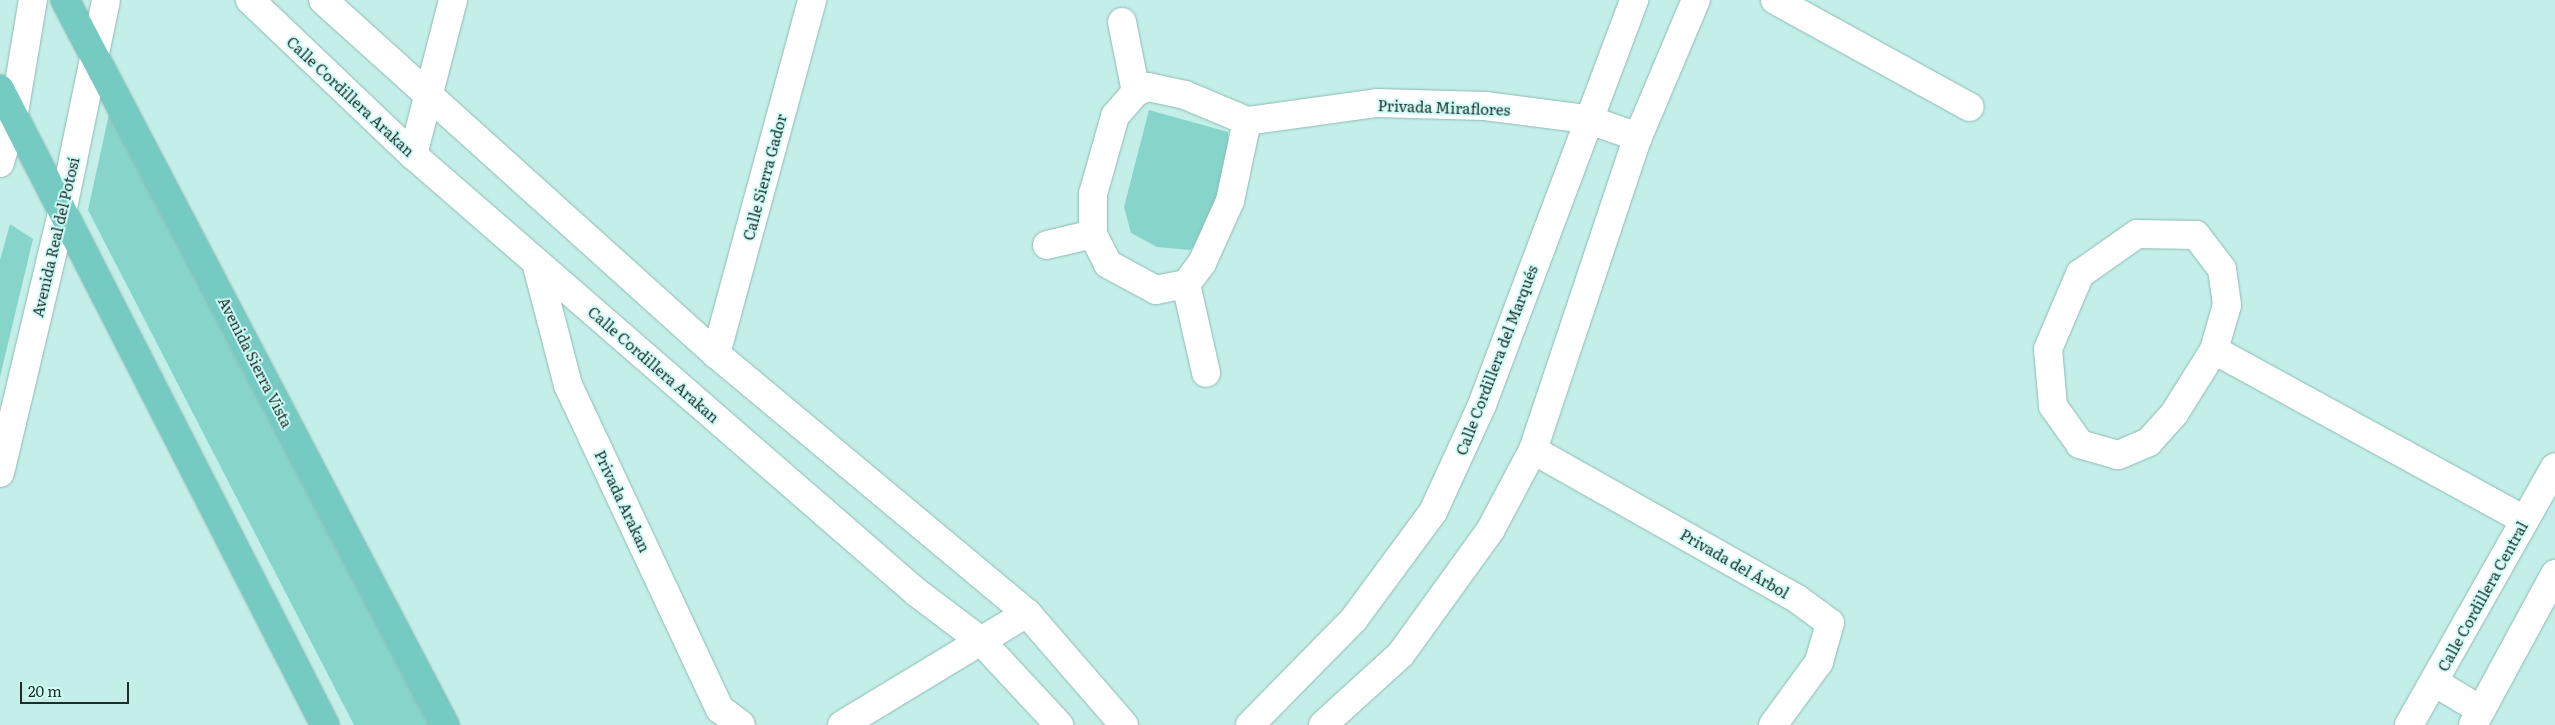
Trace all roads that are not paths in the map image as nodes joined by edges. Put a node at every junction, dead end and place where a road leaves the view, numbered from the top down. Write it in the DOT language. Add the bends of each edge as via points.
graph roads {
  1 [pos="34,0"];
  2 [pos="65,0"];
  3 [pos="106,0"];
  4 [pos="250,0"];
  5 [pos="323,0"];
  6 [pos="452,0"];
  7 [pos="812,0"];
  8 [pos="1634,0"];
  9 [pos="1696,0"];
  10 [pos="1775,0"];
  11 [pos="1122,22"];
  12 [pos="95,51"];
  13 [pos="0,89"];
  14 [pos="1136,92"];
  15 [pos="426,94"];
  16 [pos="1970,107"];
  17 [pos="7,109"];
  18 [pos="1587,119"];
  19 [pos="1247,121"];
  20 [pos="1638,137"];
  21 [pos="413,155"];
  22 [pos="0,163"];
  23 [pos="62,213"];
  24 [pos="1093,234"];
  25 [pos="1048,245"];
  26 [pos="536,262"];
  27 [pos="1186,284"];
  28 [pos="2214,350"];
  29 [pos="716,354"];
  30 [pos="1206,372"];
  31 [pos="1533,450"];
  32 [pos="2555,467"];
  33 [pos="0,473"];
  34 [pos="2525,520"];
  35 [pos="2555,574"];
  36 [pos="1027,613"];
  37 [pos="981,641"];
  38 [pos="2434,682"];
  39 [pos="2477,717"];
  40 [pos="325,725"];
  41 [pos="445,725"];
  42 [pos="741,725"];
  43 [pos="842,725"];
  44 [pos="1060,725"];
  45 [pos="1124,725"];
  46 [pos="1250,725"];
  47 [pos="1323,725"];
  48 [pos="1772,725"];
  49 [pos="2410,725"];
  1 -- 17 [label="street"];
  2 -- 12 [label="main road, Avenida Sierra Vista"];
  3 -- 12 [label="street, Avenida Real del Potosí"];
  4 -- 21 [label="street, Calle Cordillera Arakan"];
  5 -- 15 [label="street"];
  6 -- 15 [label="street"];
  7 -- 29 [label="street, Calle Sierra Gador"];
  8 -- 18 [label="street, Calle Cordillera del Marqués"];
  9 -- 20 [label="street"];
  10 -- 16 [label="street"];
  11 -- 14 [label="street"];
  12 -- 23 [label="street, Avenida Real del Potosí"];
  12 -- 41 [label="main road, Avenida Sierra Vista"];
  13 -- 17 [label="main road"];
  14 -- 19 [label="street" via="1148,87 1185,95"];
  14 -- 24 [label="street" via="1115,116 1093,194"];
  15 -- 21 [label="street"];
  15 -- 29 [label="street"];
  17 -- 22 [label="street"];
  17 -- 23 [label="main road"];
  18 -- 19 [label="street, Privada Miraflores" via="1485,106 1377,103"];
  18 -- 20 [label="street, Privada Miraflores"];
  18 -- 46 [label="street, Calle Cordillera del Marqués" via="1482,405 1433,512 1354,619"];
  19 -- 27 [label="street" via="1230,202 1202,263"];
  20 -- 31 [label="street"];
  21 -- 26 [label="street, Calle Cordillera Arakan"];
  23 -- 33 [label="street, Avenida Real del Potosí"];
  23 -- 40 [label="main road"];
  24 -- 25 [label="street"];
  24 -- 27 [label="street" via="1108,264 1148,286 1156,290"];
  26 -- 37 [label="street, Calle Cordillera Arakan" via="916,592"];
  26 -- 42 [label="street, Privada Arakan" via="568,384 720,709"];
  27 -- 30 [label="street"];
  28 -- 28 [label="street" via="2227,305 2222,269 2196,235 2137,234 2080,274 2048,349 2053,406 2080,444 2118,455 2149,442 2174,414"];
  28 -- 34 [label="street"];
  29 -- 36 [label="street"];
  31 -- 47 [label="street" via="1491,529 1401,654"];
  31 -- 48 [label="street, Privada del Árbol" via="1796,598 1830,623 1818,662"];
  32 -- 34 [label="street, Calle Cordillera Central"];
  34 -- 38 [label="street, Calle Cordillera Central"];
  35 -- 39 [label="street"];
  36 -- 37 [label="street"];
  36 -- 45 [label="street"];
  37 -- 43 [label="street"];
  37 -- 44 [label="street, Calle Cordillera Arakan"];
  38 -- 39 [label="street"];
  38 -- 49 [label="street, Calle Cordillera Central"];
}
